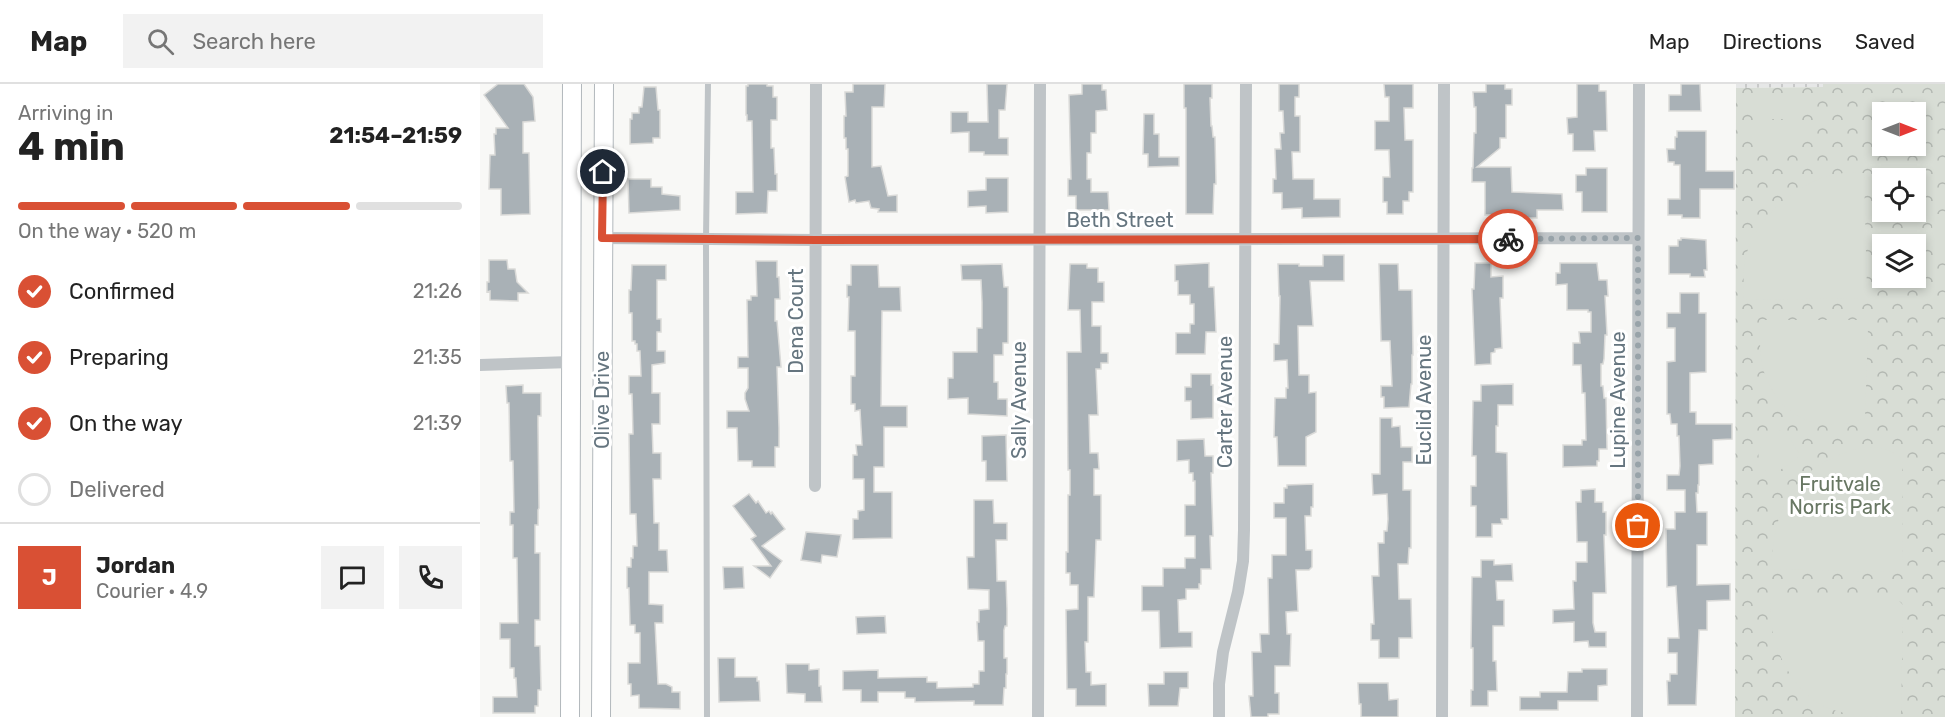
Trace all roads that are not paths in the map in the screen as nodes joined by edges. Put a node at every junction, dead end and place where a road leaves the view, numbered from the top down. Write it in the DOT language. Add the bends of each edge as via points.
graph roads {
  1 [pos="572,84"];
  2 [pos="604,84"];
  3 [pos="708,84"];
  4 [pos="816,84"];
  5 [pos="1041,84"];
  6 [pos="1246,84"];
  7 [pos="1444,84"];
  8 [pos="1639,84"];
  9 [pos="602,238"];
  10 [pos="1638,238"];
  11 [pos="706,239"];
  12 [pos="1039,239"];
  13 [pos="1245,239"];
  14 [pos="1443,239"];
  15 [pos="816,240"];
  16 [pos="571,362"];
  17 [pos="480,365"];
  18 [pos="815,486"];
  19 [pos="570,717"];
  20 [pos="601,717"];
  21 [pos="707,717"];
  22 [pos="1038,717"];
  23 [pos="1219,717"];
  24 [pos="1442,717"];
  25 [pos="1637,717"];
  1 -- 16 [label="main road, Olive Drive"];
  2 -- 9 [label="main road, Olive Drive"];
  3 -- 11 [label="lane"];
  4 -- 15 [label="street, Dena Court"];
  5 -- 12 [label="street, Sally Avenue"];
  6 -- 13 [label="street, Carter Avenue"];
  7 -- 14 [label="street, Euclid Avenue"];
  8 -- 10 [label="street, Lupine Avenue"];
  9 -- 11 [label="street, Beth Street"];
  9 -- 20 [label="main road, Olive Drive"];
  10 -- 14 [label="street, Beth Street"];
  10 -- 25 [label="street, Lupine Avenue"];
  11 -- 15 [label="street, Beth Street"];
  11 -- 21 [label="lane"];
  12 -- 13 [label="street, Beth Street"];
  12 -- 15 [label="street, Beth Street"];
  12 -- 22 [label="street, Sally Avenue"];
  13 -- 14 [label="street, Beth Street"];
  13 -- 23 [label="street, Carter Avenue" via="1243,561 1223,652"];
  14 -- 24 [label="street, Euclid Avenue"];
  15 -- 18 [label="street, Dena Court"];
  16 -- 17 [label="street"];
  16 -- 19 [label="main road, Olive Drive"];
}
